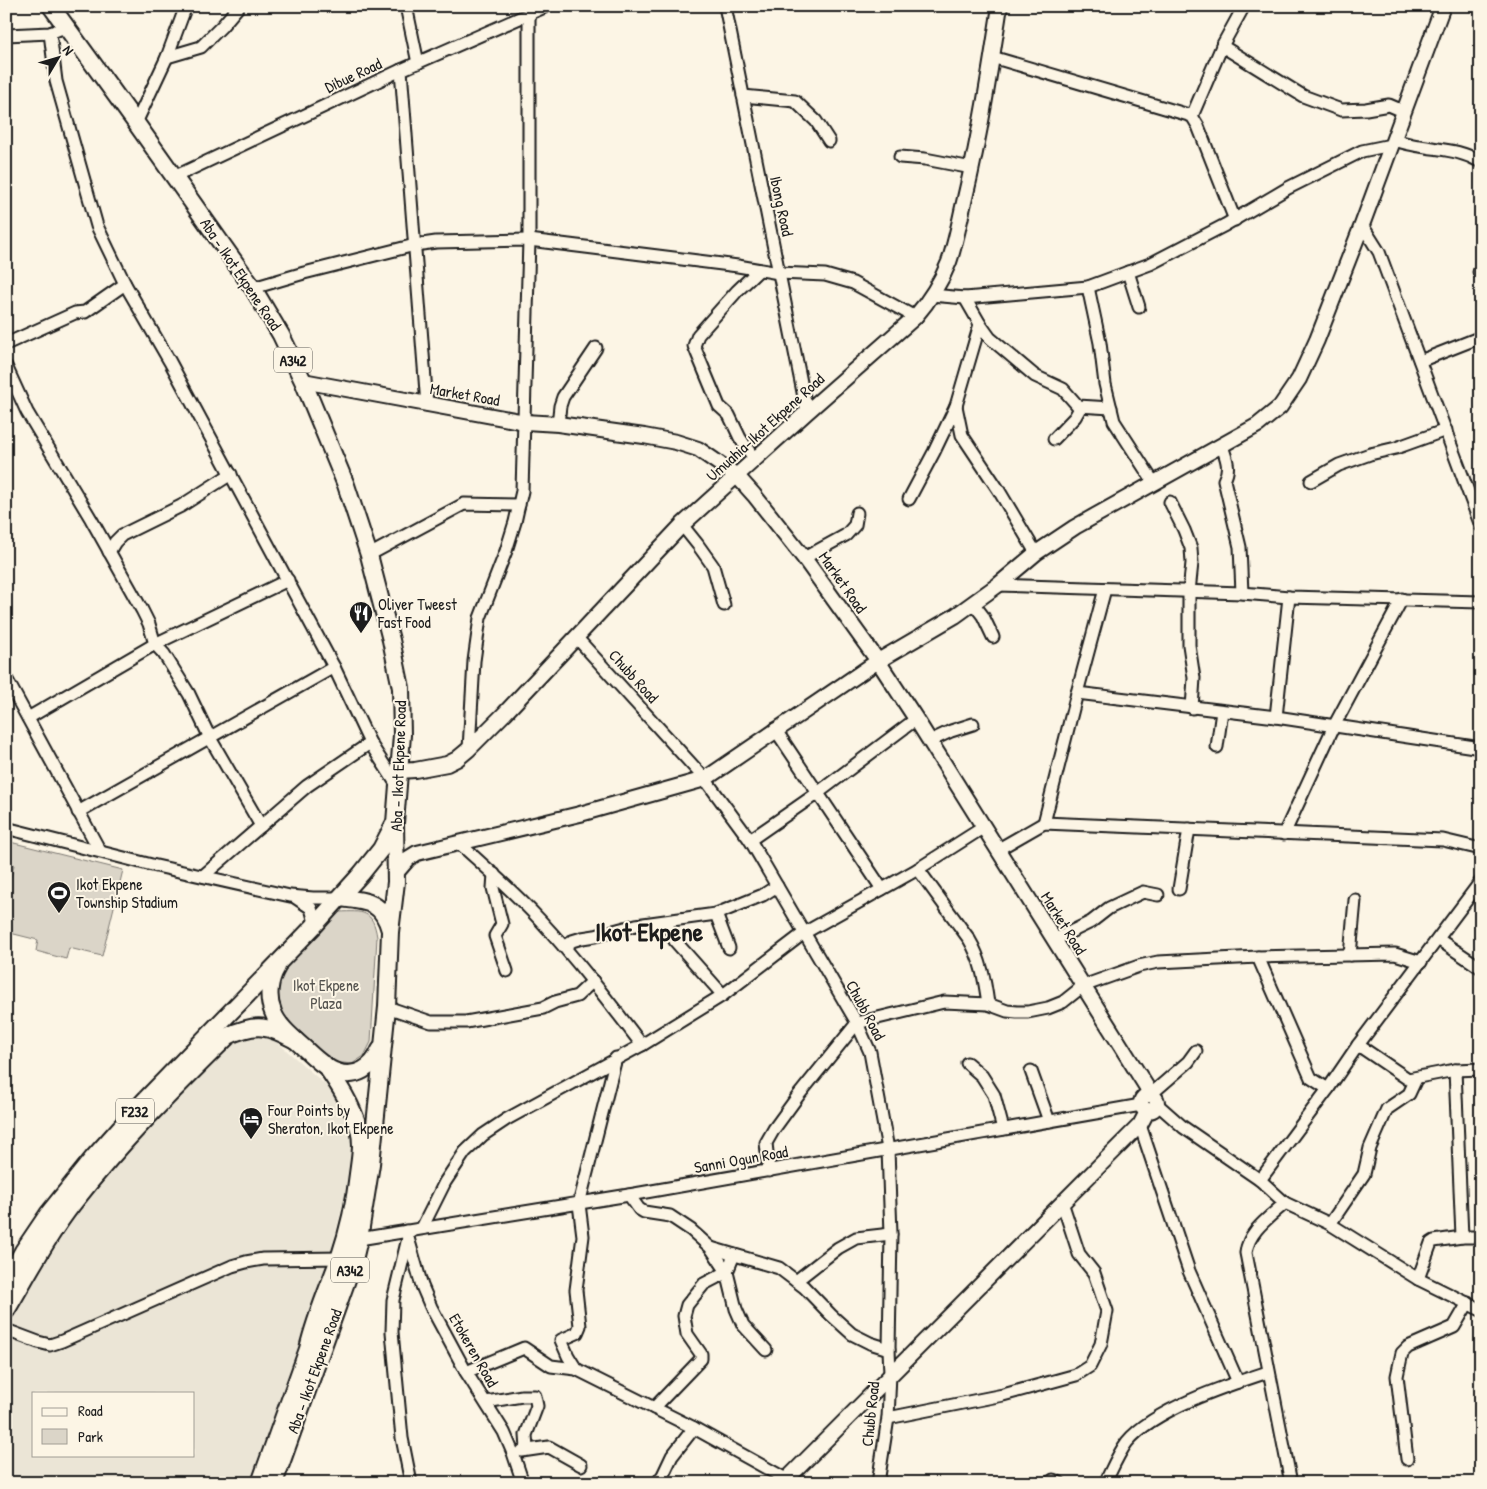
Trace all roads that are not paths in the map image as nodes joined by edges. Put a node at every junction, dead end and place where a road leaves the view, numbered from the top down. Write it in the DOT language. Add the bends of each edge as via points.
graph roads {
  1 [pos="51,6"];
  2 [pos="186,6"];
  3 [pos="239,6"];
  4 [pos="406,6"];
  5 [pos="547,6"];
  6 [pos="725,6"];
  7 [pos="1000,6"];
  8 [pos="1244,6"];
  9 [pos="1443,6"];
  10 [pos="532,11"];
  11 [pos="58,30"];
  12 [pos="6,35"];
  13 [pos="1222,46"];
  14 [pos="167,57"];
  15 [pos="992,57"];
  16 [pos="418,63"];
  17 [pos="401,70"];
  18 [pos="743,96"];
  19 [pos="1404,111"];
  20 [pos="1192,116"];
  21 [pos="136,122"];
  22 [pos="829,141"];
  23 [pos="1392,142"];
  24 [pos="900,157"];
  25 [pos="1481,162"];
  26 [pos="972,168"];
  27 [pos="174,177"];
  28 [pos="1234,220"];
  29 [pos="1362,225"];
  30 [pos="529,240"];
  31 [pos="415,245"];
  32 [pos="758,270"];
  33 [pos="1128,272"];
  34 [pos="779,273"];
  35 [pos="125,284"];
  36 [pos="1088,287"];
  37 [pos="253,288"];
  38 [pos="931,295"];
  39 [pos="965,298"];
  40 [pos="1139,307"];
  41 [pos="915,317"];
  42 [pos="980,324"];
  43 [pos="1481,337"];
  44 [pos="6,344"];
  45 [pos="596,348"];
  46 [pos="1420,360"];
  47 [pos="6,366"];
  48 [pos="303,381"];
  49 [pos="427,405"];
  50 [pos="956,406"];
  51 [pos="1078,406"];
  52 [pos="1111,408"];
  53 [pos="807,412"];
  54 [pos="525,422"];
  55 [pos="558,424"];
  56 [pos="948,424"];
  57 [pos="960,424"];
  58 [pos="1446,430"];
  59 [pos="1054,439"];
  60 [pos="1222,446"];
  61 [pos="754,460"];
  62 [pos="231,474"];
  63 [pos="736,476"];
  64 [pos="1312,481"];
  65 [pos="1154,483"];
  66 [pos="909,499"];
  67 [pos="1170,502"];
  68 [pos="519,504"];
  69 [pos="857,513"];
  70 [pos="682,525"];
  71 [pos="1481,526"];
  72 [pos="109,552"];
  73 [pos="1036,553"];
  74 [pos="369,555"];
  75 [pos="804,558"];
  76 [pos="288,580"];
  77 [pos="998,585"];
  78 [pos="1105,589"];
  79 [pos="1189,592"];
  80 [pos="1242,593"];
  81 [pos="1289,597"];
  82 [pos="1402,599"];
  83 [pos="1481,602"];
  84 [pos="973,603"];
  85 [pos="724,606"];
  86 [pos="576,636"];
  87 [pos="993,637"];
  88 [pos="155,644"];
  89 [pos="878,660"];
  90 [pos="334,667"];
  91 [pos="6,678"];
  92 [pos="1077,693"];
  93 [pos="1192,708"];
  94 [pos="1222,711"];
  95 [pos="1276,717"];
  96 [pos="28,718"];
  97 [pos="916,719"];
  98 [pos="973,724"];
  99 [pos="1334,726"];
  100 [pos="776,729"];
  101 [pos="210,738"];
  102 [pos="930,741"];
  103 [pos="370,743"];
  104 [pos="1217,747"];
  105 [pos="1481,748"];
  106 [pos="469,749"];
  107 [pos="398,778"];
  108 [pos="705,779"];
  109 [pos="819,792"];
  110 [pos="78,812"];
  111 [pos="395,823"];
  112 [pos="1044,823"];
  113 [pos="261,826"];
  114 [pos="984,827"];
  115 [pos="6,828"];
  116 [pos="1189,829"];
  117 [pos="1284,834"];
  118 [pos="750,840"];
  119 [pos="460,844"];
  120 [pos="997,850"];
  121 [pos="1481,850"];
  122 [pos="100,851"];
  123 [pos="918,869"];
  124 [pos="396,873"];
  125 [pos="494,874"];
  126 [pos="203,876"];
  127 [pos="1481,881"];
  128 [pos="777,886"];
  129 [pos="882,889"];
  130 [pos="1179,889"];
  131 [pos="1158,895"];
  132 [pos="290,896"];
  133 [pos="340,898"];
  134 [pos="1355,900"];
  135 [pos="716,914"];
  136 [pos="666,922"];
  137 [pos="314,926"];
  138 [pos="390,932"];
  139 [pos="804,934"];
  140 [pos="1438,939"];
  141 [pos="1054,940"];
  142 [pos="564,947"];
  143 [pos="729,948"];
  144 [pos="1350,955"];
  145 [pos="284,957"];
  146 [pos="1258,957"];
  147 [pos="1420,962"];
  148 [pos="1481,968"];
  149 [pos="507,971"];
  150 [pos="593,981"];
  151 [pos="1083,986"];
  152 [pos="723,995"];
  153 [pos="988,1004"];
  154 [pos="387,1007"];
  155 [pos="857,1023"];
  156 [pos="295,1040"];
  157 [pos="642,1045"];
  158 [pos="1358,1045"];
  159 [pos="382,1046"];
  160 [pos="1196,1051"];
  161 [pos="616,1058"];
  162 [pos="967,1063"];
  163 [pos="325,1066"];
  164 [pos="1481,1069"];
  165 [pos="1455,1070"];
  166 [pos="1030,1071"];
  167 [pos="1416,1079"];
  168 [pos="1328,1088"];
  169 [pos="1149,1103"];
  170 [pos="1049,1121"];
  171 [pos="1140,1125"];
  172 [pos="1003,1129"];
  173 [pos="888,1149"];
  174 [pos="769,1170"];
  175 [pos="1260,1180"];
  176 [pos="629,1195"];
  177 [pos="1062,1202"];
  178 [pos="1285,1203"];
  179 [pos="579,1204"];
  180 [pos="1330,1224"];
  181 [pos="422,1228"];
  182 [pos="891,1234"];
  183 [pos="407,1235"];
  184 [pos="1462,1237"];
  185 [pos="1481,1237"];
  186 [pos="353,1238"];
  187 [pos="711,1248"];
  188 [pos="734,1255"];
  189 [pos="347,1259"];
  190 [pos="727,1272"];
  191 [pos="1418,1279"];
  192 [pos="6,1282"];
  193 [pos="796,1282"];
  194 [pos="1468,1303"];
  195 [pos="1481,1310"];
  196 [pos="6,1311"];
  197 [pos="6,1330"];
  198 [pos="889,1349"];
  199 [pos="766,1350"];
  200 [pos="576,1369"];
  201 [pos="466,1372"];
  202 [pos="1268,1372"];
  203 [pos="890,1374"];
  204 [pos="1238,1382"];
  205 [pos="486,1402"];
  206 [pos="654,1408"];
  207 [pos="888,1418"];
  208 [pos="694,1428"];
  209 [pos="527,1449"];
  210 [pos="513,1453"];
  211 [pos="1407,1460"];
  212 [pos="581,1465"];
  213 [pos="784,1481"];
  214 [pos="260,1483"];
  215 [pos="274,1483"];
  216 [pos="411,1483"];
  217 [pos="523,1483"];
  218 [pos="657,1483"];
  219 [pos="878,1483"];
  220 [pos="1105,1483"];
  221 [pos="1290,1483"];
  1 -- 11 [label="highway, Aba - Ikot Ekpene Road / A342"];
  2 -- 14 [label="street"];
  3 -- 14 [label="street" via="201,47"];
  4 -- 16 [label="street"];
  5 -- 10 [label="street, Dibue Road"];
  6 -- 18 [label="street, Ibong Road"];
  7 -- 15 [label="main road, Umuahia-Ikot Ekpene Road"];
  8 -- 13 [label="street"];
  9 -- 19 [label="main road"];
  10 -- 16 [label="street, Dibue Road"];
  10 -- 30 [label="street"];
  11 -- 12 [label="street"];
  11 -- 21 [label="highway, Aba - Ikot Ekpene Road / A342"];
  11 -- 35 [label="street" via="56,80 98,226"];
  13 -- 19 [label="street" via="1303,96 1340,110 1389,106"];
  13 -- 20 [label="street"];
  14 -- 21 [label="street"];
  15 -- 20 [label="street"];
  15 -- 26 [label="main road, Umuahia-Ikot Ekpene Road"];
  16 -- 17 [label="street, Dibue Road"];
  17 -- 27 [label="street, Dibue Road"];
  17 -- 31 [label="street"];
  18 -- 22 [label="street" via="795,101 816,121"];
  18 -- 34 [label="street, Ibong Road"];
  19 -- 23 [label="main road"];
  20 -- 28 [label="street"];
  21 -- 27 [label="highway, Aba - Ikot Ekpene Road / A342"];
  23 -- 25 [label="street" via="1455,151"];
  23 -- 28 [label="street" via="1362,150"];
  23 -- 29 [label="main road"];
  24 -- 26 [label="street" via="924,158"];
  26 -- 38 [label="main road, Umuahia-Ikot Ekpene Road" via="949,260"];
  27 -- 37 [label="highway, Aba - Ikot Ekpene Road / A342"];
  28 -- 33 [label="street" via="1150,264"];
  29 -- 46 [label="street" via="1379,252"];
  29 -- 60 [label="main road" via="1300,379 1280,407 1258,425"];
  30 -- 31 [label="street"];
  30 -- 32 [label="street"];
  30 -- 54 [label="street"];
  31 -- 37 [label="street"];
  31 -- 49 [label="street"];
  32 -- 34 [label="street"];
  32 -- 61 [label="street" via="698,335 694,346 719,406 729,415"];
  33 -- 36 [label="street"];
  33 -- 40 [label="street"];
  34 -- 41 [label="street" via="844,280"];
  34 -- 53 [label="street, Ibong Road"];
  35 -- 44 [label="street" via="85,312 75,313"];
  35 -- 62 [label="street"];
  36 -- 39 [label="street"];
  36 -- 52 [label="street"];
  37 -- 48 [label="highway, Aba - Ikot Ekpene Road / A342"];
  38 -- 39 [label="street"];
  38 -- 41 [label="main road, Umuahia-Ikot Ekpene Road"];
  39 -- 42 [label="street"];
  41 -- 53 [label="main road, Umuahia-Ikot Ekpene Road"];
  42 -- 50 [label="street"];
  42 -- 51 [label="street" via="990,338 1031,373 1063,389"];
  43 -- 46 [label="street"];
  45 -- 55 [label="street" via="564,397"];
  46 -- 58 [label="street"];
  47 -- 72 [label="street" via="27,412"];
  48 -- 49 [label="main road, Market Road"];
  48 -- 74 [label="highway, Aba - Ikot Ekpene Road / A342" via="346,485"];
  49 -- 54 [label="main road, Market Road"];
  50 -- 56 [label="street"];
  50 -- 57 [label="street"];
  51 -- 52 [label="street"];
  51 -- 59 [label="street" via="1075,417"];
  52 -- 65 [label="street" via="1114,421"];
  53 -- 61 [label="main road, Umuahia-Ikot Ekpene Road"];
  54 -- 55 [label="main road, Market Road"];
  54 -- 68 [label="street"];
  55 -- 63 [label="main road, Market Road" via="676,442 698,449"];
  56 -- 57 [label="street"];
  56 -- 66 [label="street"];
  57 -- 73 [label="street" via="962,435"];
  58 -- 64 [label="street" via="1339,465"];
  58 -- 71 [label="street"];
  60 -- 65 [label="main road"];
  60 -- 80 [label="street" via="1228,462 1224,480 1240,547"];
  61 -- 63 [label="main road, Umuahia-Ikot Ekpene Road"];
  62 -- 72 [label="street" via="182,506 122,535"];
  62 -- 76 [label="street"];
  63 -- 70 [label="main road, Umuahia-Ikot Ekpene Road"];
  63 -- 75 [label="main road, Market Road"];
  65 -- 73 [label="main road" via="1074,527"];
  67 -- 79 [label="street" via="1191,548"];
  68 -- 74 [label="street" via="464,504"];
  68 -- 106 [label="street" via="506,550 480,618"];
  69 -- 75 [label="street" via="855,525 846,535"];
  70 -- 85 [label="street" via="712,566"];
  70 -- 86 [label="main road, Umuahia-Ikot Ekpene Road"];
  72 -- 88 [label="street" via="149,624"];
  73 -- 77 [label="main road"];
  74 -- 107 [label="highway, Aba - Ikot Ekpene Road / A342" via="401,688 402,736"];
  75 -- 89 [label="main road, Market Road"];
  76 -- 88 [label="street"];
  76 -- 90 [label="street"];
  77 -- 78 [label="street"];
  77 -- 84 [label="main road"];
  78 -- 79 [label="street"];
  78 -- 92 [label="street"];
  79 -- 80 [label="street"];
  79 -- 93 [label="street" via="1189,645 1194,678"];
  80 -- 81 [label="street"];
  81 -- 82 [label="street"];
  81 -- 95 [label="street"];
  82 -- 83 [label="street"];
  82 -- 99 [label="street"];
  84 -- 87 [label="street"];
  84 -- 89 [label="main road"];
  86 -- 106 [label="main road, Umuahia-Ikot Ekpene Road"];
  86 -- 108 [label="street, Chubb Road"];
  88 -- 96 [label="street"];
  88 -- 101 [label="street" via="189,694"];
  89 -- 97 [label="main road, Market Road"];
  89 -- 100 [label="main road"];
  90 -- 101 [label="street"];
  90 -- 103 [label="street"];
  91 -- 96 [label="street"];
  92 -- 93 [label="street"];
  92 -- 112 [label="street"];
  93 -- 94 [label="street"];
  94 -- 95 [label="street"];
  94 -- 104 [label="street"];
  95 -- 99 [label="street"];
  96 -- 110 [label="street"];
  97 -- 102 [label="main road, Market Road"];
  97 -- 109 [label="street"];
  98 -- 102 [label="street"];
  99 -- 105 [label="street"];
  99 -- 117 [label="street"];
  100 -- 108 [label="main road"];
  100 -- 109 [label="street"];
  101 -- 110 [label="street"];
  101 -- 113 [label="street"];
  102 -- 114 [label="main road, Market Road"];
  103 -- 107 [label="street"];
  103 -- 113 [label="street" via="307,786"];
  106 -- 107 [label="main road, Umuahia-Ikot Ekpene Road" via="447,764"];
  107 -- 111 [label="highway, Aba - Ikot Ekpene Road / A342"];
  108 -- 118 [label="street, Chubb Road"];
  108 -- 119 [label="main road"];
  109 -- 118 [label="street"];
  109 -- 129 [label="street"];
  110 -- 122 [label="street"];
  111 -- 124 [label="highway, Aba - Ikot Ekpene Road / A342"];
  111 -- 133 [label="highway, F232" via="381,849"];
  112 -- 116 [label="street"];
  112 -- 120 [label="street"];
  113 -- 126 [label="street"];
  114 -- 120 [label="main road, Market Road"];
  114 -- 123 [label="street"];
  115 -- 122 [label="street"];
  116 -- 117 [label="street"];
  116 -- 130 [label="street"];
  117 -- 121 [label="street" via="1443,840"];
  118 -- 128 [label="street, Chubb Road"];
  119 -- 124 [label="main road" via="417,853"];
  119 -- 125 [label="street"];
  120 -- 141 [label="main road, Market Road"];
  122 -- 126 [label="street"];
  123 -- 129 [label="street"];
  123 -- 153 [label="street" via="976,951"];
  124 -- 138 [label="highway, Aba - Ikot Ekpene Road / A342"];
  125 -- 142 [label="street"];
  125 -- 149 [label="street" via="493,888 502,924 495,936"];
  126 -- 132 [label="street"];
  127 -- 140 [label="street"];
  128 -- 135 [label="street"];
  128 -- 139 [label="street, Chubb Road"];
  129 -- 139 [label="street"];
  131 -- 141 [label="street" via="1143,892"];
  132 -- 133 [label="street"];
  132 -- 137 [label="street" via="311,908"];
  133 -- 137 [label="highway, F232"];
  133 -- 138 [label="highway" via="375,905 387,919"];
  134 -- 144 [label="street"];
  135 -- 136 [label="street"];
  135 -- 143 [label="street"];
  136 -- 142 [label="street" via="636,925 582,938"];
  136 -- 152 [label="street" via="675,942"];
  137 -- 145 [label="highway, F232"];
  138 -- 154 [label="highway, Aba - Ikot Ekpene Road / A342"];
  139 -- 152 [label="street"];
  139 -- 155 [label="street, Chubb Road"];
  140 -- 147 [label="street"];
  140 -- 148 [label="street"];
  141 -- 151 [label="main road, Market Road"];
  142 -- 150 [label="street"];
  144 -- 146 [label="street"];
  144 -- 147 [label="street" via="1395,954"];
  145 -- 156 [label="highway" via="274,972 270,1001 273,1014"];
  145 -- 192 [label="highway, F232" via="93,1158 48,1214"];
  146 -- 151 [label="street" via="1158,962"];
  146 -- 168 [label="street" via="1312,1078"];
  147 -- 158 [label="street"];
  150 -- 154 [label="street" via="577,996 543,1008 466,1022 431,1022"];
  150 -- 157 [label="street"];
  151 -- 153 [label="street" via="1063,1002 1028,1012 1007,1011"];
  151 -- 169 [label="main road, Market Road" via="1146,1086"];
  152 -- 157 [label="street"];
  153 -- 155 [label="street" via="944,1002"];
  154 -- 159 [label="highway, Aba - Ikot Ekpene Road / A342"];
  155 -- 173 [label="street, Chubb Road" via="870,1052"];
  155 -- 174 [label="street" via="798,1096 766,1142"];
  156 -- 163 [label="highway, F232"];
  156 -- 196 [label="highway, F232" via="277,1030 258,1027 243,1028 228,1036 112,1156 74,1202"];
  157 -- 161 [label="street"];
  158 -- 167 [label="street" via="1408,1079"];
  158 -- 168 [label="street"];
  159 -- 163 [label="highway, F232" via="377,1059 360,1072 336,1072"];
  159 -- 186 [label="highway, Aba - Ikot Ekpene Road / A342" via="371,1164"];
  160 -- 169 [label="street"];
  161 -- 179 [label="street"];
  161 -- 181 [label="street" via="483,1135 465,1152 444,1182"];
  162 -- 172 [label="street" via="982,1076 994,1095"];
  163 -- 186 [label="highway, A342" via="352,1108 360,1130 362,1148"];
  164 -- 165 [label="street"];
  165 -- 167 [label="street"];
  165 -- 184 [label="street"];
  166 -- 170 [label="street"];
  167 -- 180 [label="street" via="1409,1094 1386,1109 1370,1148 1364,1174"];
  168 -- 175 [label="street"];
  169 -- 170 [label="street, Sanni Ogun Road"];
  169 -- 171 [label="main road"];
  169 -- 175 [label="street"];
  170 -- 172 [label="street, Sanni Ogun Road"];
  171 -- 177 [label="main road"];
  171 -- 204 [label="street" via="1189,1271"];
  172 -- 173 [label="street, Sanni Ogun Road"];
  173 -- 174 [label="street, Sanni Ogun Road"];
  173 -- 182 [label="street, Chubb Road"];
  174 -- 176 [label="street, Sanni Ogun Road"];
  175 -- 178 [label="street"];
  176 -- 179 [label="street, Sanni Ogun Road"];
  176 -- 187 [label="street" via="638,1209 670,1216"];
  177 -- 203 [label="main road"];
  177 -- 207 [label="street" via="1079,1254 1094,1272 1107,1312 1101,1344 1090,1366 1076,1375 1003,1395"];
  178 -- 180 [label="street"];
  178 -- 202 [label="street" via="1251,1237 1246,1253"];
  179 -- 181 [label="street, Sanni Ogun Road"];
  179 -- 200 [label="street" via="583,1236 576,1290 580,1326 577,1333 561,1340"];
  180 -- 191 [label="street"];
  181 -- 183 [label="street, Sanni Ogun Road"];
  182 -- 193 [label="street" via="856,1238 838,1248"];
  182 -- 198 [label="street, Chubb Road"];
  183 -- 186 [label="street, Sanni Ogun Road"];
  183 -- 201 [label="street, Etokeren Road" via="428,1302"];
  183 -- 216 [label="street" via="392,1324 402,1438"];
  184 -- 185 [label="street"];
  184 -- 191 [label="street" via="1431,1243"];
  186 -- 189 [label="highway, Aba - Ikot Ekpene Road / A342"];
  187 -- 188 [label="street"];
  187 -- 190 [label="street"];
  188 -- 190 [label="street"];
  188 -- 193 [label="street" via="779,1268"];
  189 -- 197 [label="street" via="278,1258 232,1266 50,1345"];
  189 -- 214 [label="highway, A342" via="313,1327"];
  189 -- 215 [label="highway, Aba - Ikot Ekpene Road / A342"];
  190 -- 199 [label="street" via="743,1325"];
  190 -- 206 [label="street" via="704,1284 687,1306 684,1316 687,1334 701,1354 700,1359"];
  191 -- 194 [label="street"];
  193 -- 198 [label="street" via="852,1334"];
  194 -- 195 [label="street"];
  194 -- 211 [label="street" via="1454,1327 1408,1347 1402,1353 1397,1376"];
  198 -- 203 [label="street, Chubb Road"];
  200 -- 201 [label="street" via="551,1366 524,1348"];
  200 -- 206 [label="street"];
  201 -- 205 [label="street, Etokeren Road"];
  202 -- 204 [label="street"];
  202 -- 221 [label="street"];
  203 -- 207 [label="street, Chubb Road"];
  203 -- 213 [label="main road"];
  204 -- 220 [label="street" via="1179,1406 1137,1432 1121,1451"];
  205 -- 209 [label="street" via="535,1396 537,1406 526,1435"];
  205 -- 210 [label="street, Etokeren Road"];
  206 -- 208 [label="street"];
  207 -- 219 [label="street, Chubb Road"];
  208 -- 213 [label="street"];
  208 -- 218 [label="street" via="672,1456"];
  209 -- 210 [label="street"];
  209 -- 212 [label="street" via="550,1447"];
  210 -- 217 [label="street, Etokeren Road"];
}
